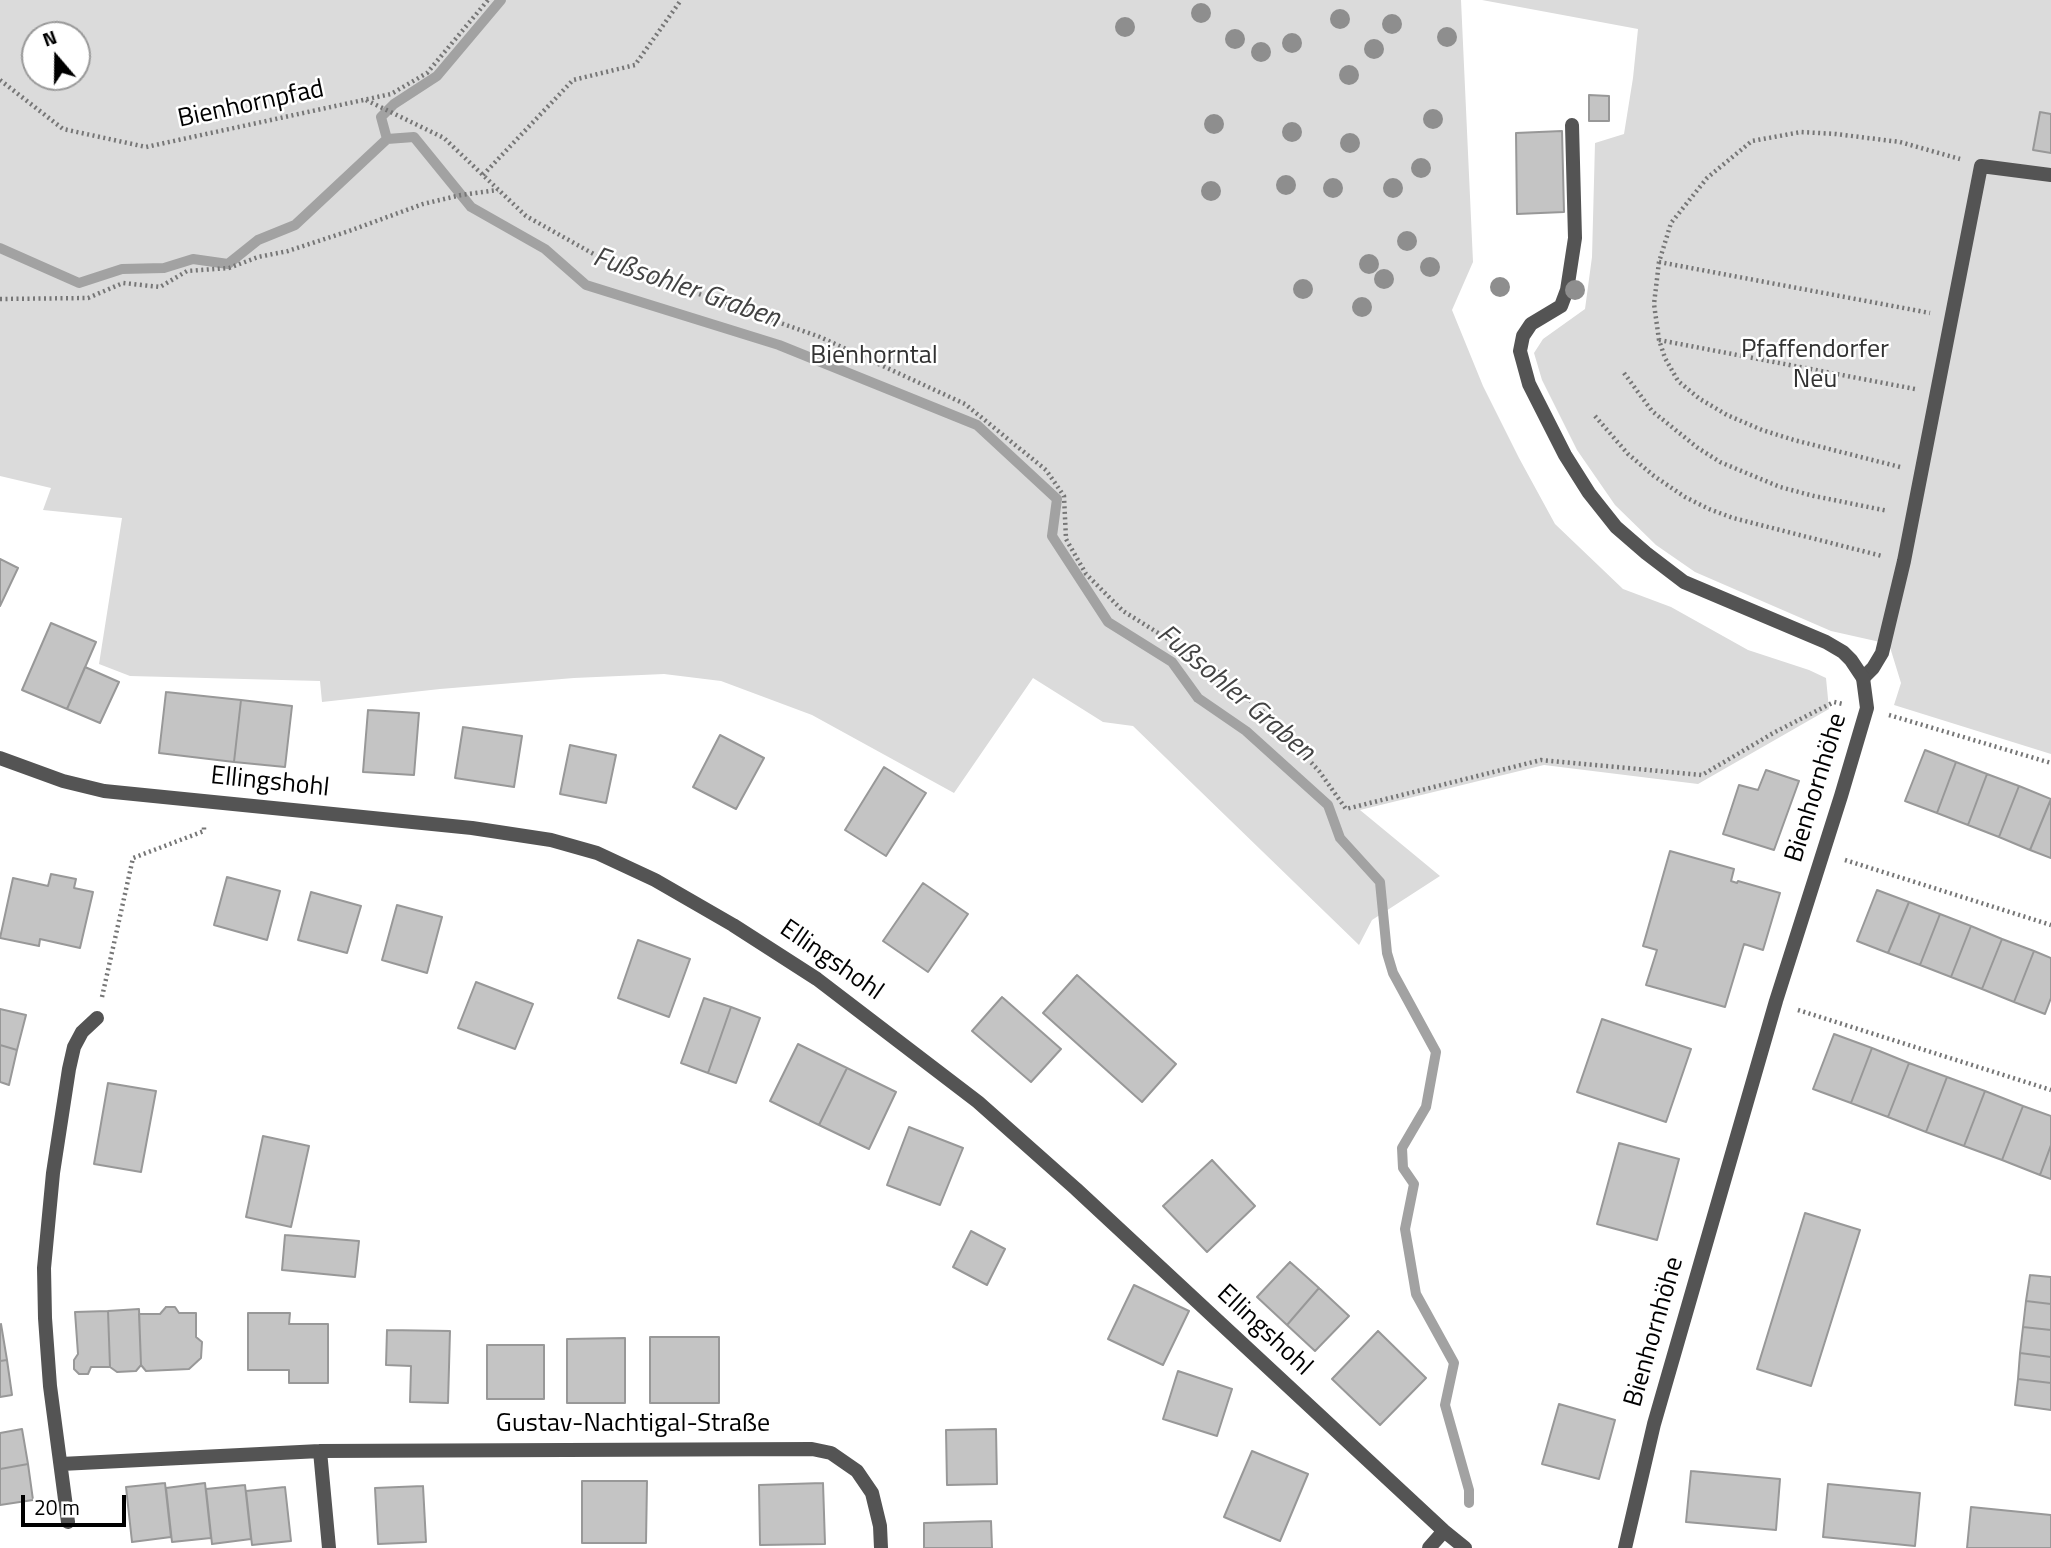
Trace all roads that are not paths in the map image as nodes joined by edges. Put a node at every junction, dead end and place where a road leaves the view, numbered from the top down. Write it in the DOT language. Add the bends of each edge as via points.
graph roads {
  1 [pos="1572,125"];
  2 [pos="2051,175"];
  3 [pos="1863,678"];
  4 [pos="0,758"];
  5 [pos="97,1018"];
  6 [pos="320,1451"];
  7 [pos="61,1464"];
  8 [pos="68,1522"];
  9 [pos="1444,1531"];
  10 [pos="329,1548"];
  11 [pos="881,1548"];
  12 [pos="1429,1548"];
  13 [pos="1465,1548"];
  14 [pos="1625,1548"];
  1 -- 3 [label="street" via="1575,238 1567,290 1561,306 1531,324 1520,351 1529,384 1565,455 1616,527 1674,575 1826,642 1851,660"];
  2 -- 3 [label="street" via="1981,166 1904,561 1882,653"];
  3 -- 14 [label="street, Bienhornhöhe" via="1867,708 1776,1001 1658,1410"];
  4 -- 9 [label="street, Ellingshohl" via="104,791 472,828 551,841 597,853 655,880 817,979 978,1102"];
  5 -- 7 [label="street" via="74,1047 55,1160 44,1268 50,1386"];
  6 -- 7 [label="street, Gustav-Nachtigal-Straße"];
  6 -- 10 [label="street"];
  6 -- 11 [label="street, Gustav-Nachtigal-Straße" via="812,1449 831,1453 857,1471 872,1493"];
  7 -- 8 [label="street"];
  9 -- 12 [label="street"];
  9 -- 13 [label="street, Ellingshohl"];
}
